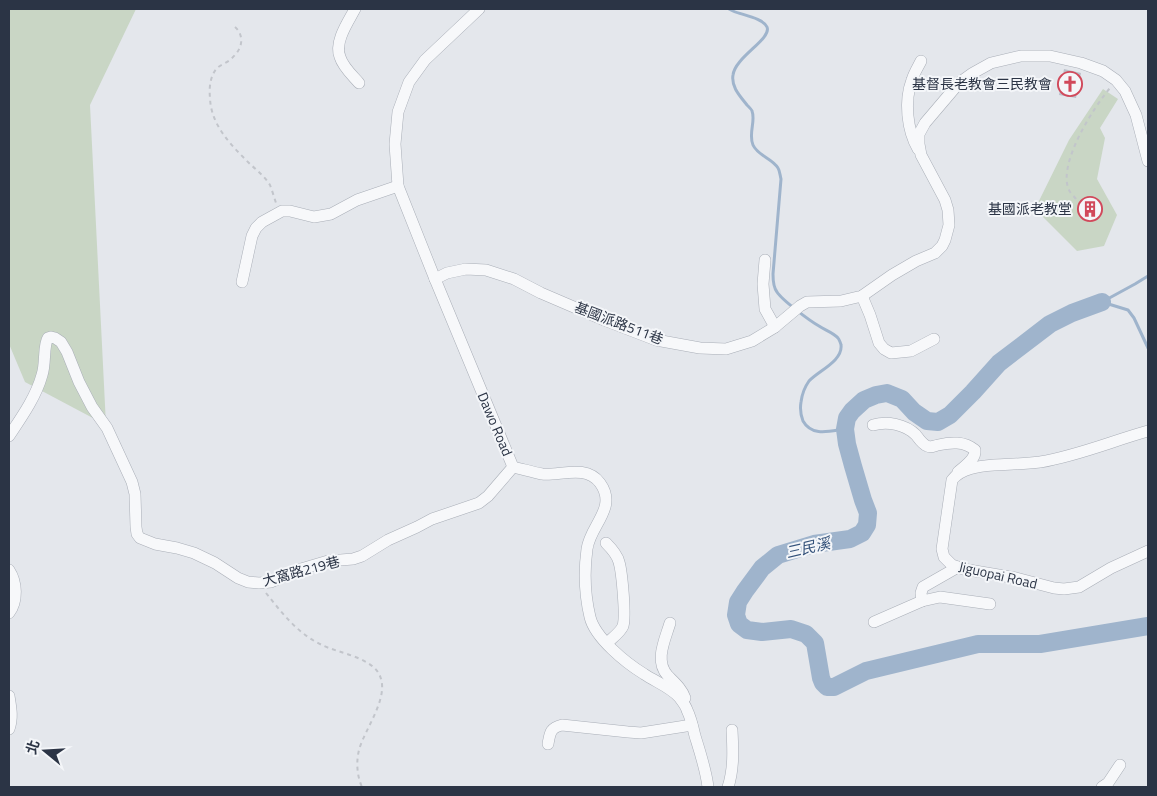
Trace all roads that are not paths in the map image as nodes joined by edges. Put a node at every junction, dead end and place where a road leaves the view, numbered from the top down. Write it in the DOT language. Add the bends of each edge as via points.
graph roads {
  1 [pos="355,9"];
  2 [pos="479,9"];
  3 [pos="921,62"];
  4 [pos="359,83"];
  5 [pos="921,155"];
  6 [pos="1148,161"];
  7 [pos="398,186"];
  8 [pos="765,260"];
  9 [pos="434,279"];
  10 [pos="242,282"];
  11 [pos="862,296"];
  12 [pos="775,327"];
  13 [pos="934,339"];
  14 [pos="873,425"];
  15 [pos="1148,431"];
  16 [pos="9,436"];
  17 [pos="512,467"];
  18 [pos="956,475"];
  19 [pos="606,542"];
  20 [pos="1148,551"];
  21 [pos="958,567"];
  22 [pos="9,570"];
  23 [pos="922,601"];
  24 [pos="990,604"];
  25 [pos="9,613"];
  26 [pos="874,622"];
  27 [pos="670,623"];
  28 [pos="607,643"];
  29 [pos="9,696"];
  30 [pos="687,710"];
  31 [pos="692,725"];
  32 [pos="9,729"];
  33 [pos="732,730"];
  34 [pos="548,744"];
  35 [pos="1120,765"];
  36 [pos="708,787"];
  37 [pos="728,787"];
  38 [pos="1102,787"];
  1 -- 4 [label="street" via="338,49 340,58"];
  2 -- 7 [label="street, Dawo Road" via="425,60 408,82 398,112 395,144"];
  3 -- 5 [label="street" via="908,94 908,115 910,134"];
  5 -- 6 [label="street, 基國派路511巷" via="919,134 959,82 991,64 1021,56 1050,56 1081,63 1116,80 1136,115"];
  5 -- 11 [label="street, 基國派路511巷" via="947,205 949,225 946,240 935,253 897,272"];
  7 -- 9 [label="street, Dawo Road"];
  7 -- 10 [label="street" via="356,200 331,214 314,217 282,211 262,222 252,236"];
  8 -- 12 [label="street" via="765,309"];
  9 -- 12 [label="street, 基國派路511巷" via="466,269 486,270 656,340 700,348 726,349 752,341"];
  9 -- 17 [label="street, Dawo Road"];
  11 -- 12 [label="street, 基國派路511巷" via="841,301 806,302"];
  11 -- 13 [label="street" via="884,349 891,353 911,351"];
  14 -- 18 [label="street" via="900,426 912,431 926,446 962,443 970,446 975,450 973,459"];
  15 -- 18 [label="street" via="1073,455 1039,462 988,466"];
  16 -- 17 [label="street, 大窩路219巷" via="42,377 45,341 55,338 68,352 79,382 107,428 132,482 140,538 194,553 215,562 238,578 259,583 271,582 328,560 362,556 432,519 479,503"];
  17 -- 28 [label="street, Dawo Road" via="540,474 586,473 604,490 604,512 587,548 585,584 590,618"];
  18 -- 21 [label="street, Jiguopai Road" via="952,480 942,549 944,557"];
  19 -- 28 [label="street" via="619,562 624,614 623,626"];
  20 -- 21 [label="street, Jiguopai Road" via="1079,587 1064,589"];
  21 -- 23 [label="street" via="923,588"];
  22 -- 25 [label="street" via="15,600"];
  23 -- 24 [label="street" via="940,598"];
  23 -- 26 [label="street"];
  27 -- 30 [label="street" via="661,657 662,666 684,695"];
  28 -- 30 [label="street, Dawo Road" via="632,666 679,697"];
  29 -- 32 [label="street" via="12,708"];
  30 -- 31 [label="street, Dawo Road"];
  31 -- 34 [label="street" via="642,733 562,725 555,727"];
  31 -- 36 [label="street, Dawo Road"];
  33 -- 37 [label="street"];
  35 -- 38 [label="street"];
}
